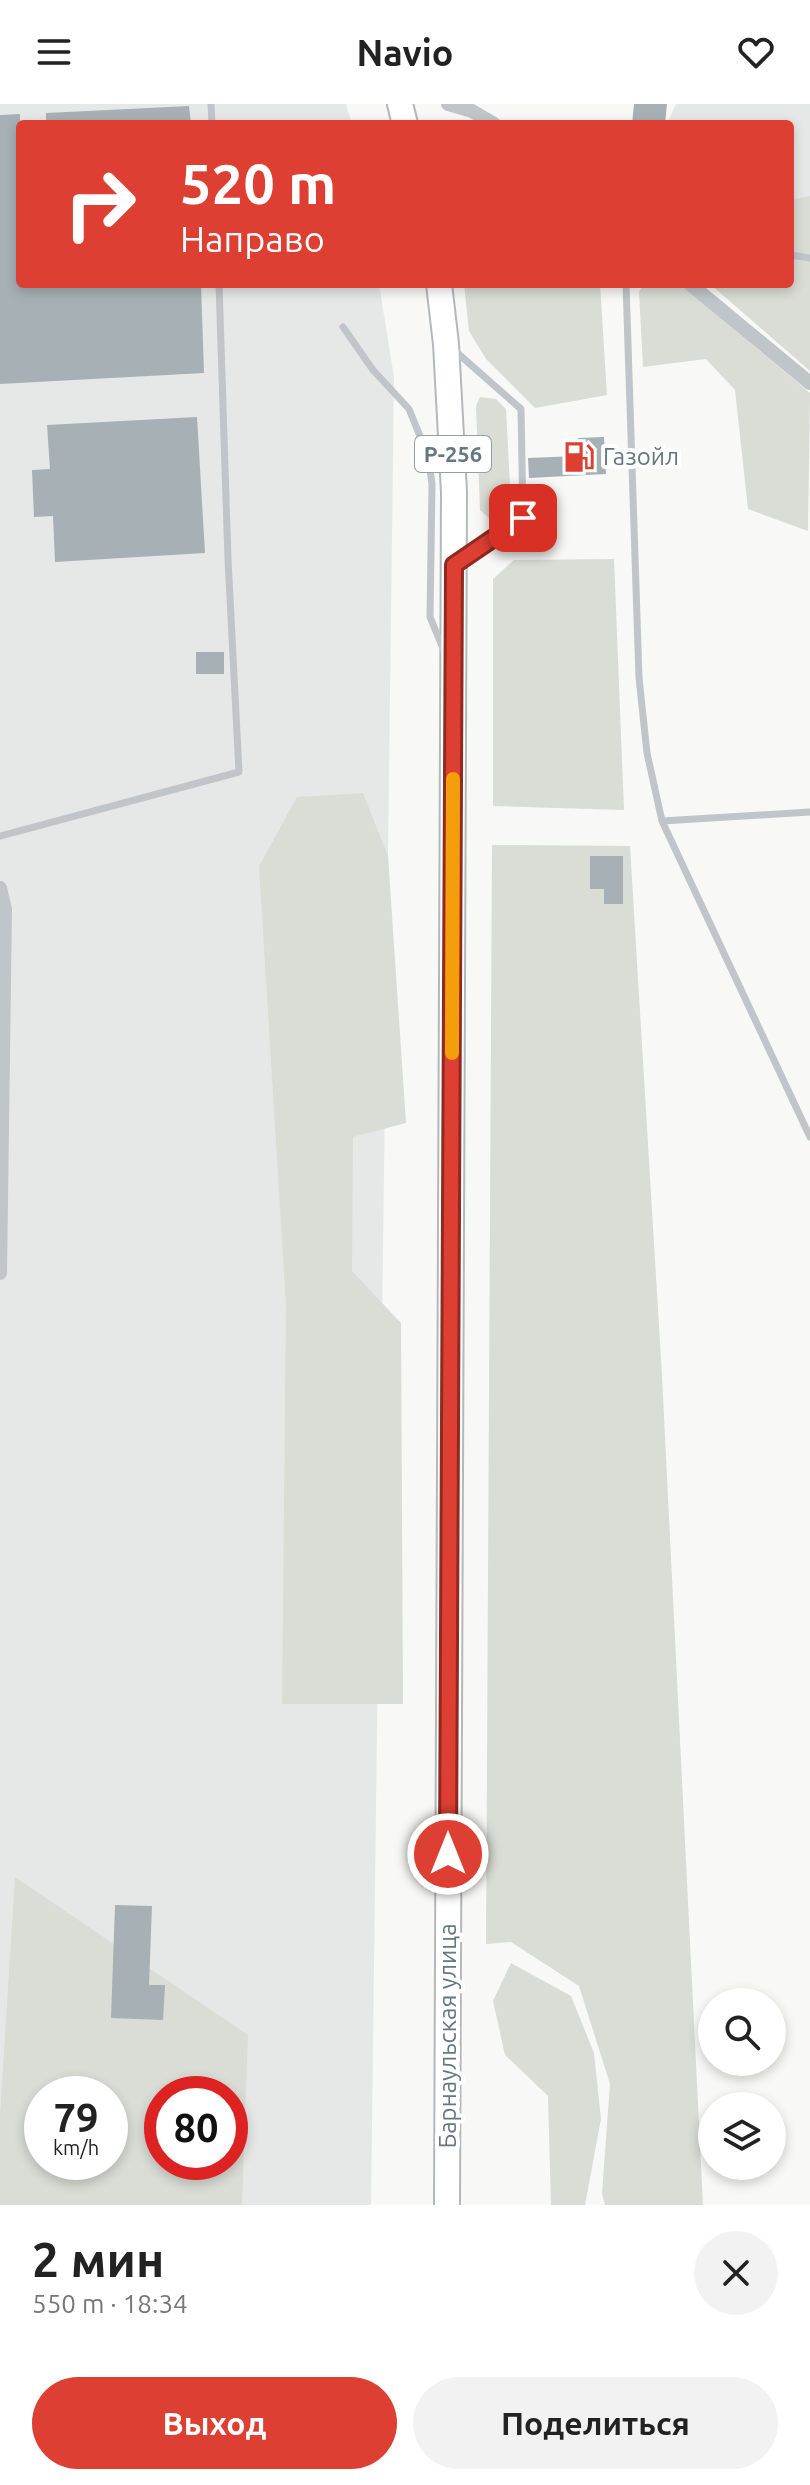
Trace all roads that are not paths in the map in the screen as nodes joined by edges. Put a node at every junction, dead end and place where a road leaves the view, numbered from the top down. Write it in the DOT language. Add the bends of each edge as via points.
graph roads {
  1 [pos="448,104"];
  2 [pos="487,120"];
  3 [pos="219,288"];
  4 [pos="439,288"];
  5 [pos="626,288"];
  6 [pos="695,288"];
  7 [pos="343,327"];
  8 [pos="446,344"];
  9 [pos="810,383"];
  10 [pos="454,565"];
  11 [pos="453,675"];
  12 [pos="810,812"];
  13 [pos="662,821"];
  14 [pos="0,836"];
  15 [pos="0,888"];
  16 [pos="810,1137"];
  17 [pos="0,1273"];
  18 [pos="447,2205"];
  1 -- 2 [label="street"];
  3 -- 14 [label="lane" via="239,772"];
  4 -- 8 [label="highway, Барнаульская улица / Р-256"];
  5 -- 13 [label="lane" via="639,678 647,753"];
  6 -- 9 [label="street"];
  7 -- 11 [label="lane" via="409,409 428,456 430,617"];
  8 -- 10 [label="highway, Барнаульская улица / Р-256"];
  8 -- 10 [label="lane" via="521,409 523,518"];
  10 -- 11 [label="highway, Барнаульская улица / Р-256"];
  11 -- 18 [label="highway, Барнаульская улица / Р-256"];
  12 -- 13 [label="lane"];
  13 -- 16 [label="lane"];
  15 -- 17 [label="street" via="5,909"];
}
